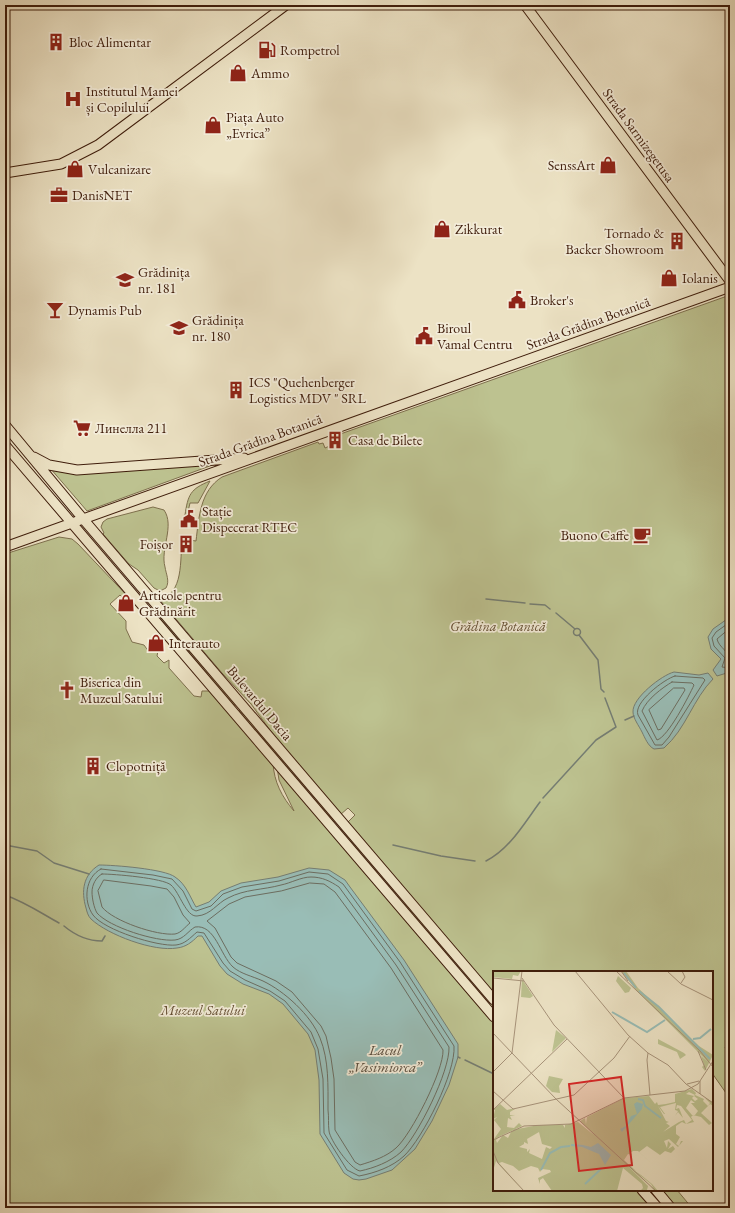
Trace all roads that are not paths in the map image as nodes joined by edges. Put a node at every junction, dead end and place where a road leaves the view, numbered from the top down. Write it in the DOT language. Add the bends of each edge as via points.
graph roads {
  1 [pos="286,5"];
  2 [pos="524,5"];
  3 [pos="5,172"];
  4 [pos="730,281"];
  5 [pos="730,287"];
  6 [pos="5,425"];
  7 [pos="5,446"];
  8 [pos="30,454"];
  9 [pos="256,457"];
  10 [pos="19,462"];
  11 [pos="84,520"];
  12 [pos="72,525"];
  13 [pos="5,547"];
  14 [pos="242,704"];
  15 [pos="233,711"];
  16 [pos="493,999"];
  17 [pos="493,1016"];
  18 [pos="643,1191"];
  19 [pos="657,1191"];
  20 [pos="658,1208"];
  21 [pos="671,1208"];
  1 -- 3 [label="main road" via="98,145 61,164"];
  2 -- 4 [label="main road, Strada Sarmizegetusa"];
  5 -- 9 [label="main road, Strada Grădina Botanică"];
  6 -- 8 [label="main road, Bulevardul Dacia"];
  7 -- 10 [label="main road, Bulevardul Dacia"];
  8 -- 9 [label="main road" via="49,464 77,470"];
  8 -- 10 [label="main road"];
  8 -- 11 [label="main road, Bulevardul Dacia"];
  9 -- 11 [label="main road, Strada Grădina Botanică"];
  10 -- 12 [label="main road, Bulevardul Dacia"];
  11 -- 12 [label="main road, Strada Grădina Botanică"];
  11 -- 14 [label="main road, Bulevardul Dacia"];
  12 -- 13 [label="main road, Strada Grădina Botanică"];
  12 -- 15 [label="main road, Bulevardul Dacia"];
  14 -- 15 [label="main road"];
  14 -- 16 [label="main road, Bulevardul Dacia"];
  15 -- 17 [label="main road, Bulevardul Dacia"];
  18 -- 20 [label="main road"];
  19 -- 21 [label="main road"];
}
